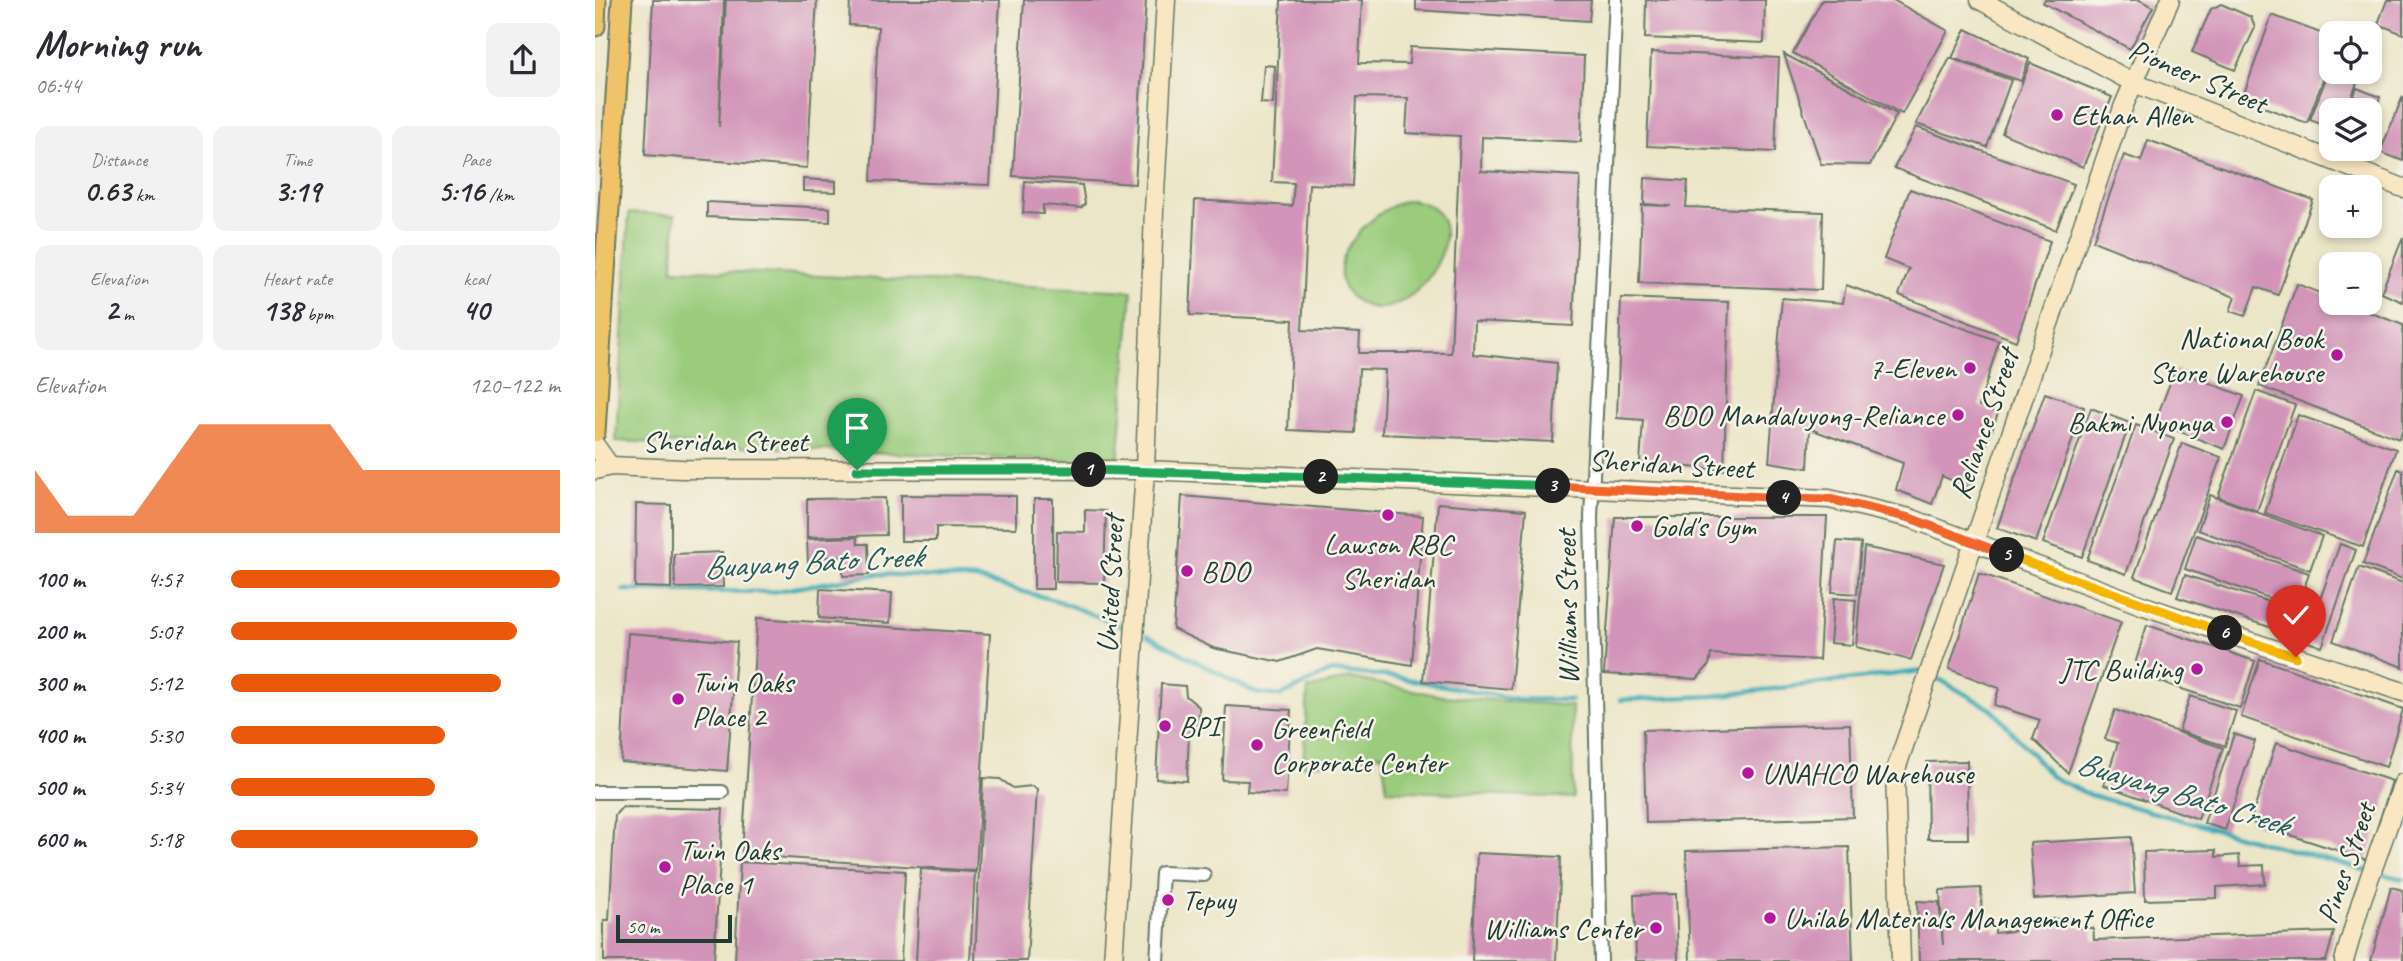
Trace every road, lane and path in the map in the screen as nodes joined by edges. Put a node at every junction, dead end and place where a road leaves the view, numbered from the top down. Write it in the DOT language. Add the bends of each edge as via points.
graph roads {
  1 [pos="596,0"];
  2 [pos="622,0"];
  3 [pos="1166,0"];
  4 [pos="1616,0"];
  5 [pos="1980,0"];
  6 [pos="2170,0"];
  7 [pos="595,26"];
  8 [pos="2134,83"];
  9 [pos="2403,188"];
  10 [pos="595,432"];
  11 [pos="595,445"];
  12 [pos="602,468"];
  13 [pos="1145,470"];
  14 [pos="1592,488"];
  15 [pos="1973,541"];
  16 [pos="2403,692"];
  17 [pos="2403,783"];
  18 [pos="595,792"];
  19 [pos="722,792"];
  20 [pos="1205,875"];
  21 [pos="1113,961"];
  22 [pos="1157,961"];
  23 [pos="1601,961"];
  24 [pos="1901,961"];
  25 [pos="2344,961"];
  1 -- 7 [label="main road"];
  2 -- 10 [label="main road"];
  3 -- 13 [label="street, United Street"];
  4 -- 14 [label="street, Williams Street"];
  5 -- 8 [label="street, Pioneer Street"];
  6 -- 8 [label="street, Reliance Street"];
  8 -- 9 [label="street, Pioneer Street"];
  8 -- 15 [label="street, Reliance Street"];
  11 -- 12 [label="street, Sheridan Street"];
  12 -- 13 [label="street, Sheridan Street"];
  13 -- 14 [label="street, Sheridan Street"];
  13 -- 21 [label="street, United Street"];
  14 -- 15 [label="street, Sheridan Street" via="1829,499 1910,518"];
  14 -- 23 [label="street, Williams Street"];
  15 -- 16 [label="street, Sheridan Street" via="2144,606"];
  15 -- 24 [label="street, Reliance Street" via="1895,772"];
  17 -- 25 [label="street, Pines Street"];
  18 -- 19 [label="street"];
  20 -- 22 [label="street" via="1161,873"];
}
